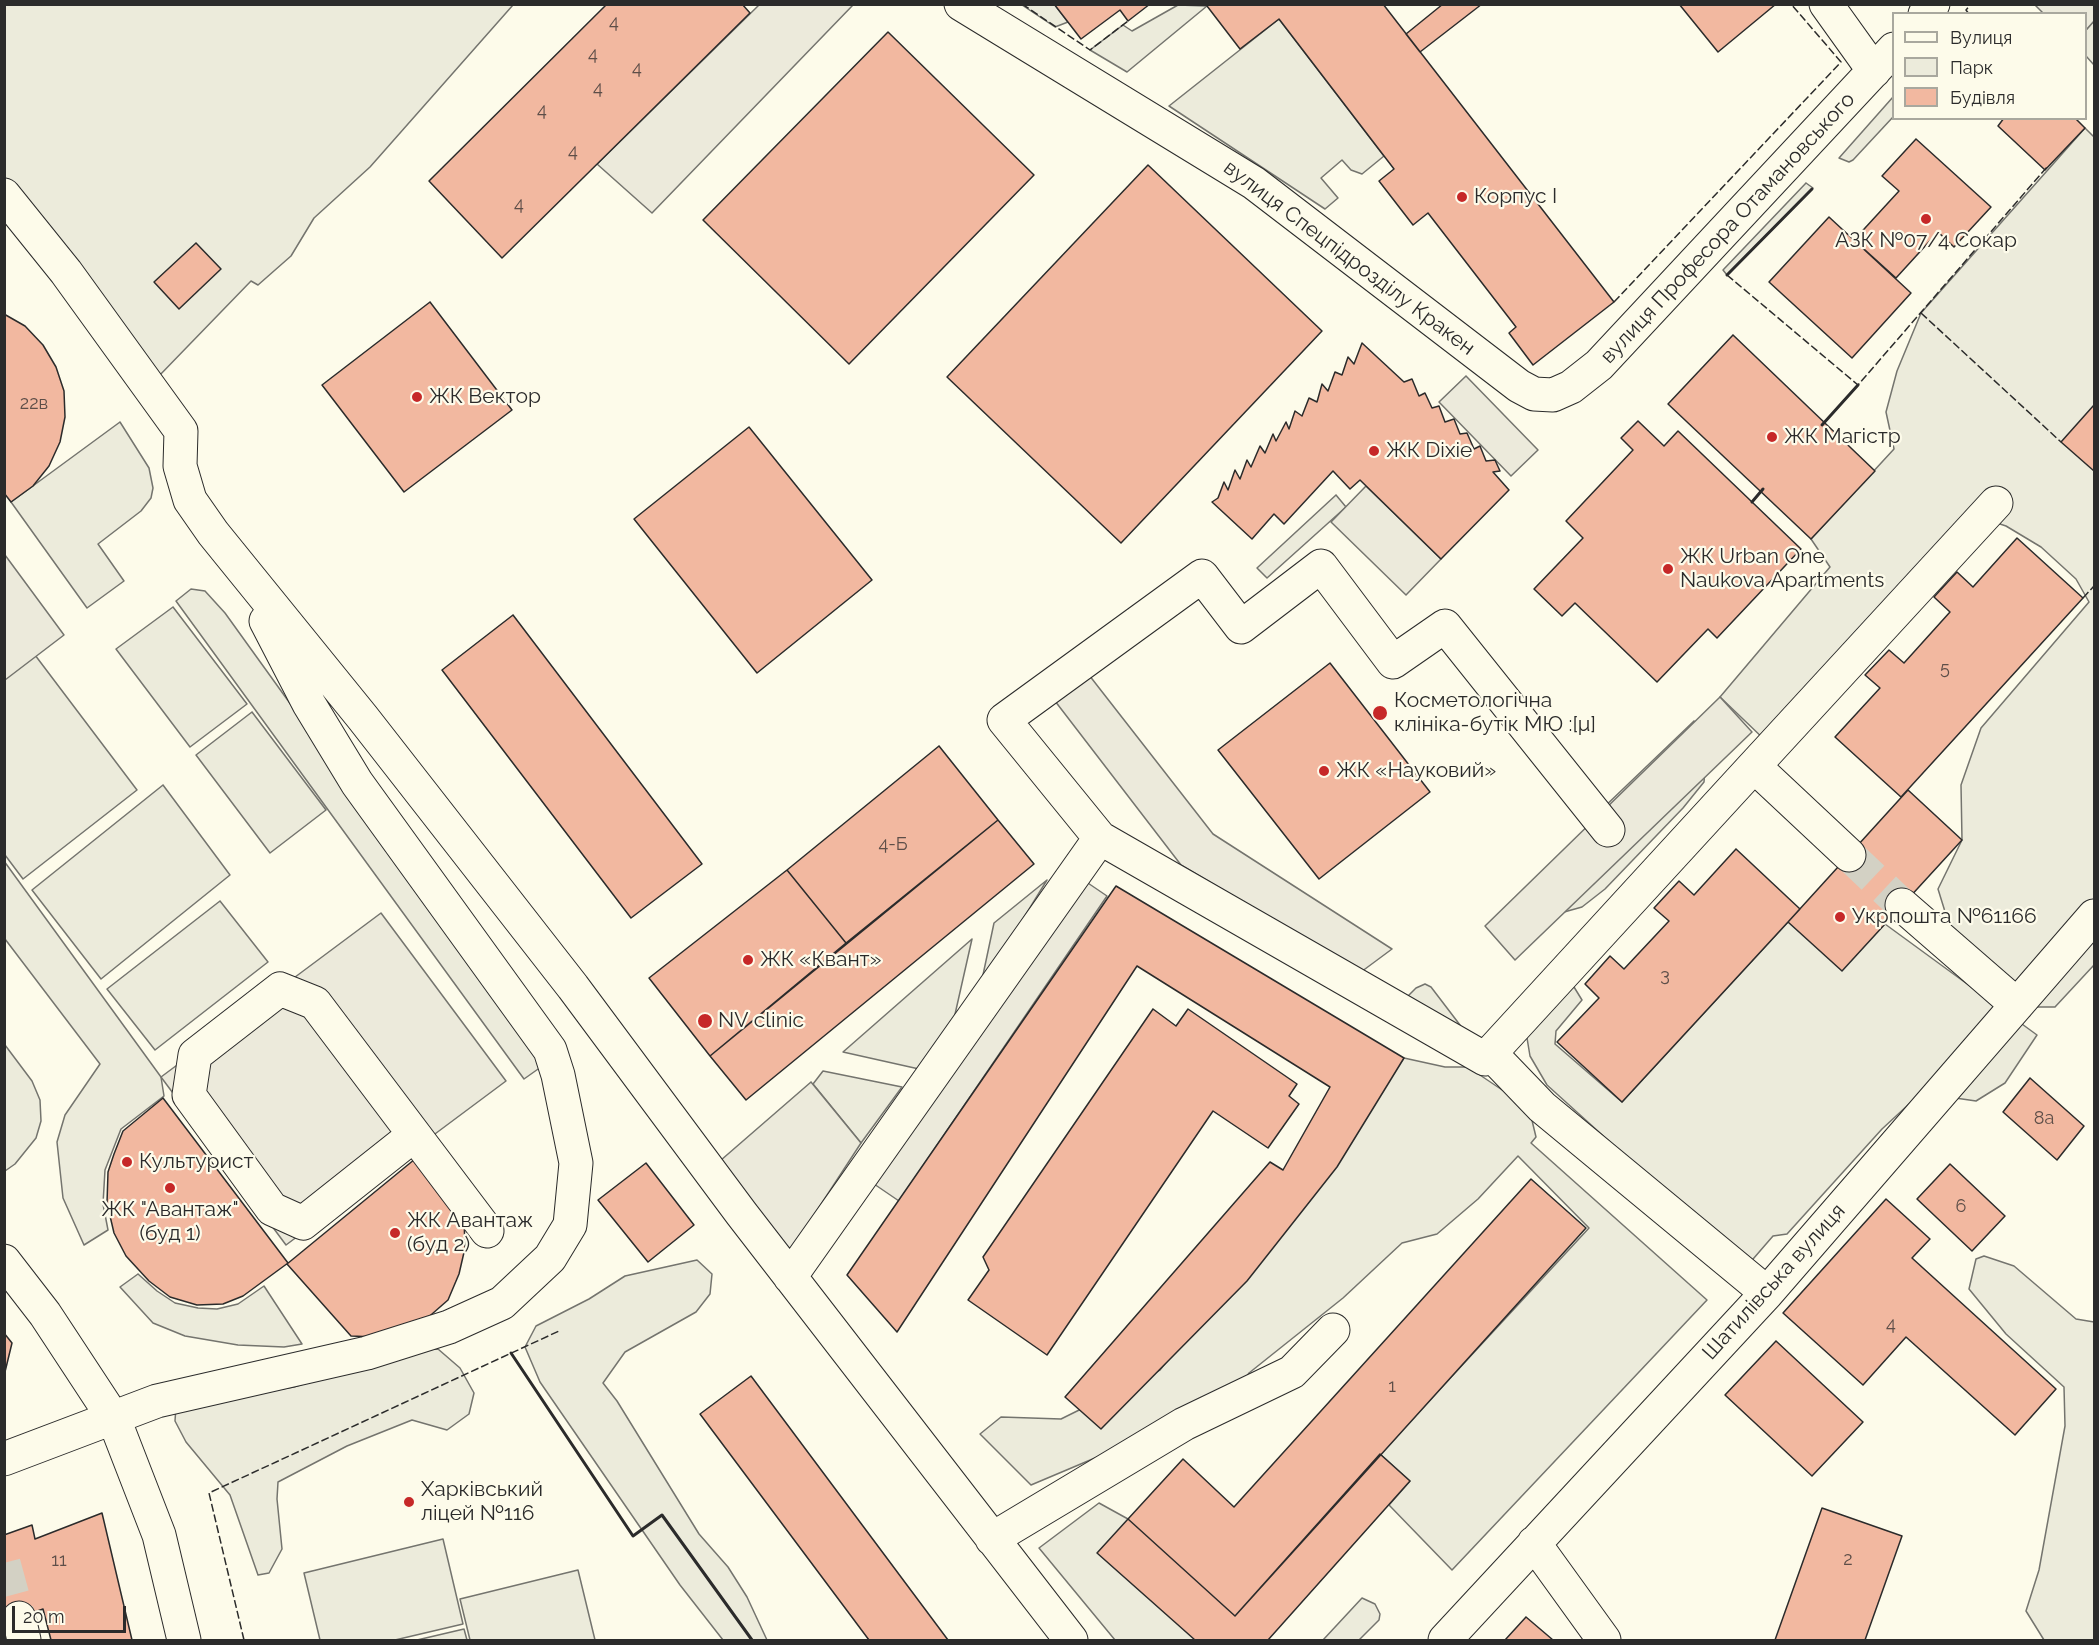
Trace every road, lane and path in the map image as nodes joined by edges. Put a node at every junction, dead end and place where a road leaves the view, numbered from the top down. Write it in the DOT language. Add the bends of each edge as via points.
graph roads {
  1 [pos="961,4"];
  2 [pos="1826,4"];
  3 [pos="1884,60"];
  4 [pos="4,195"];
  5 [pos="1553,395"];
  6 [pos="1996,503"];
  7 [pos="237,563"];
  8 [pos="1754,766"];
  9 [pos="1608,830"];
  10 [pos="1100,838"];
  11 [pos="1849,855"];
  12 [pos="1902,905"];
  13 [pos="2094,916"];
  14 [pos="2017,1005"];
  15 [pos="1491,1054"];
  16 [pos="414,1135"];
  17 [pos="487,1231"];
  18 [pos="4,1261"];
  19 [pos="790,1277"];
  20 [pos="1767,1293"];
  21 [pos="1333,1330"];
  22 [pos="114,1419"];
  23 [pos="4,1459"];
  24 [pos="992,1539"];
  25 [pos="1534,1543"];
  26 [pos="184,1641"];
  27 [pos="1071,1641"];
  28 [pos="1445,1641"];
  29 [pos="1604,1641"];
  1 -- 5 [label="street, вулиця Спецпідрозділу Кракен" via="1254,183 1519,386"];
  2 -- 3 [label="street"];
  3 -- 5 [label="street, вулиця Професора Отамановського" via="1599,365 1571,387"];
  4 -- 7 [label="street" via="66,272 181,430 180,466 190,500"];
  6 -- 8 [label="street"];
  7 -- 19 [label="street" via="573,987"];
  7 -- 22 [label="street" via="309,704 357,783 550,1050 576,1163 570,1225 550,1258 502,1302 449,1327 368,1353 157,1401"];
  8 -- 11 [label="street"];
  8 -- 15 [label="street"];
  9 -- 10 [label="street" via="1445,626 1393,663 1321,566 1241,627 1202,576 1004,720"];
  10 -- 15 [label="street" via="1485,1059"];
  10 -- 19 [label="street"];
  12 -- 14 [label="street"];
  13 -- 14 [label="street, Шатилівська вулиця"];
  14 -- 20 [label="street, Шатилівська вулиця"];
  15 -- 20 [label="street" via="1542,1107"];
  16 -- 16 [label="street" via="315,1003 280,989 195,1055 189,1095 272,1209 303,1222"];
  16 -- 17 [label="street"];
  18 -- 22 [label="street" via="45,1314"];
  19 -- 24 [label="street"];
  20 -- 25 [label="street, Шатилівська вулиця"];
  21 -- 24 [label="street" via="1292,1372 1184,1424"];
  22 -- 23 [label="street"];
  22 -- 26 [label="street" via="159,1535"];
  24 -- 27 [label="street"];
  25 -- 28 [label="street, Шатилівська вулиця"];
  25 -- 29 [label="street"];
}
